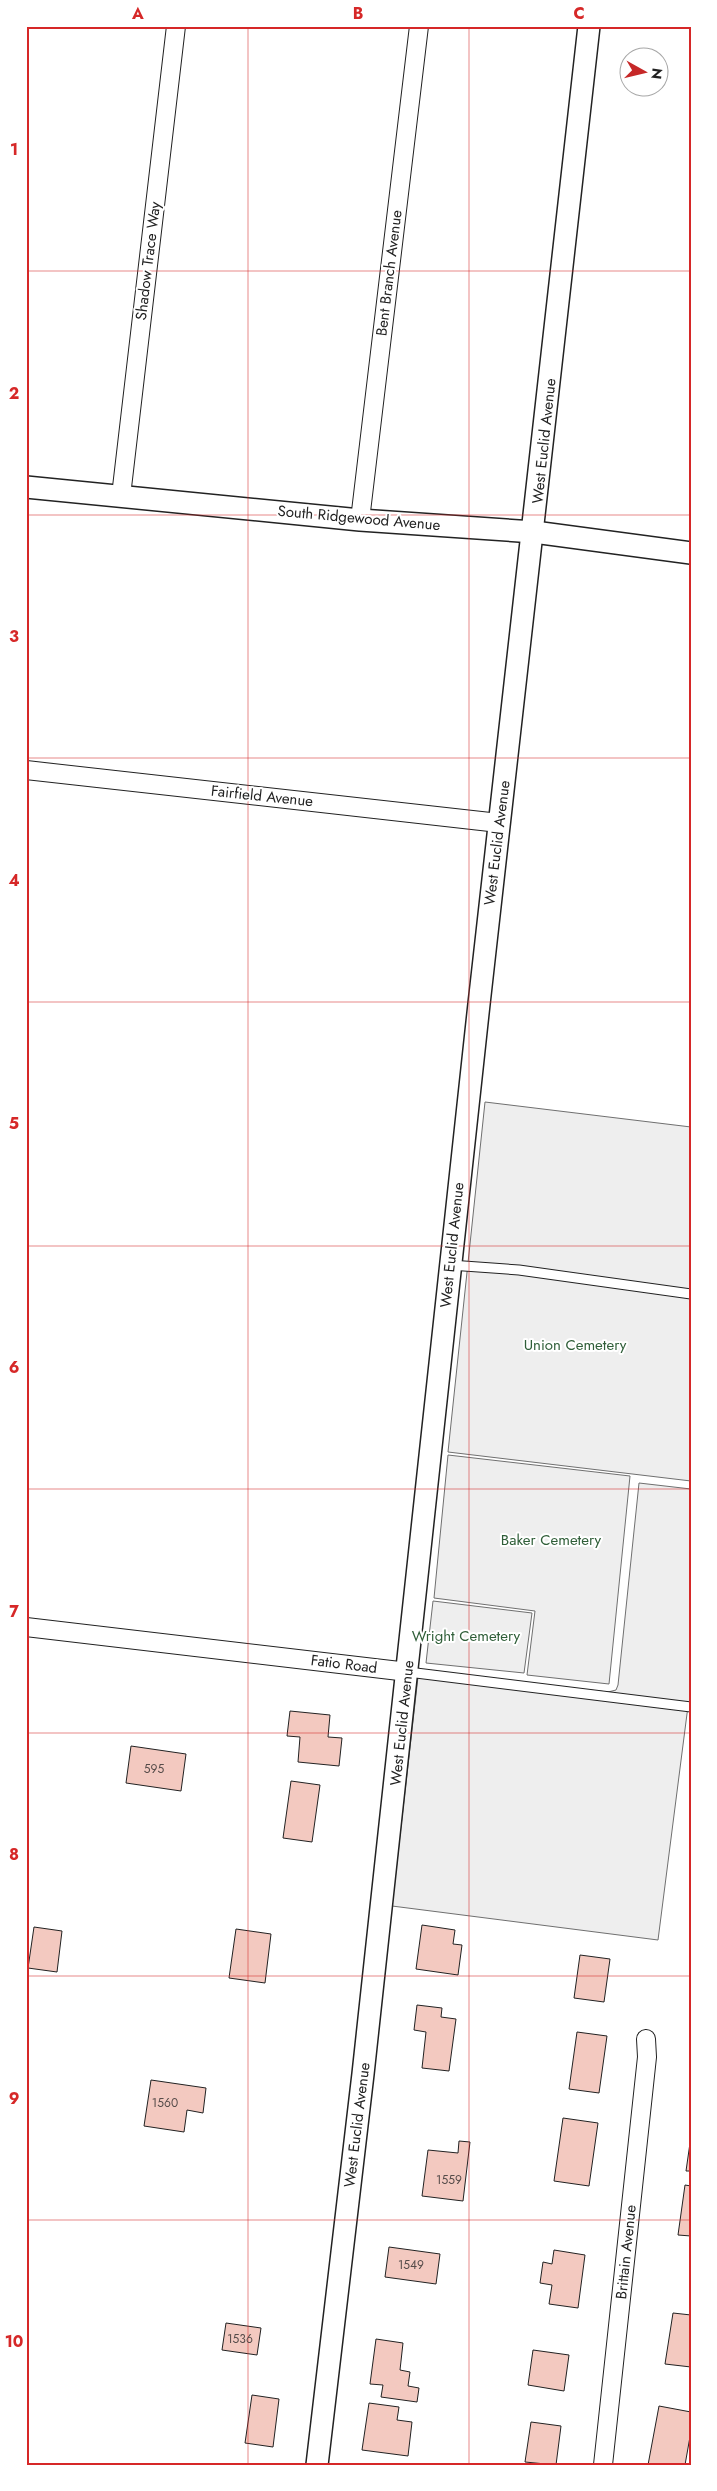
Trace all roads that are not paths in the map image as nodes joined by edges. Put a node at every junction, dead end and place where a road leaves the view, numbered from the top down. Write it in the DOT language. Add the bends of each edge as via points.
graph roads {
  1 [pos="176,26"];
  2 [pos="419,26"];
  3 [pos="589,26"];
  4 [pos="26,487"];
  5 [pos="120,496"];
  6 [pos="360,520"];
  7 [pos="534,532"];
  8 [pos="691,553"];
  9 [pos="26,770"];
  10 [pos="499,823"];
  11 [pos="450,1265"];
  12 [pos="691,1294"];
  13 [pos="26,1627"];
  14 [pos="408,1672"];
  15 [pos="691,1707"];
  16 [pos="646,2039"];
  17 [pos="317,2465"];
  18 [pos="603,2465"];
  1 -- 5 [label="street, Shadow Trace Way"];
  2 -- 6 [label="street, Bent Branch Avenue"];
  3 -- 7 [label="street, West Euclid Avenue"];
  4 -- 5 [label="street, South Ridgewood Avenue"];
  5 -- 6 [label="street, South Ridgewood Avenue"];
  6 -- 7 [label="street, South Ridgewood Avenue"];
  7 -- 8 [label="street, South Ridgewood Avenue"];
  7 -- 10 [label="street, West Euclid Avenue"];
  9 -- 10 [label="street, Fairfield Avenue"];
  10 -- 11 [label="street, West Euclid Avenue"];
  11 -- 12 [label="lane" via="520,1270"];
  11 -- 14 [label="street, West Euclid Avenue"];
  13 -- 14 [label="street, Fatio Road"];
  14 -- 15 [label="lane, Fatio Road"];
  14 -- 17 [label="street, West Euclid Avenue"];
  16 -- 18 [label="street, Brittain Avenue" via="646,2066"];
}
